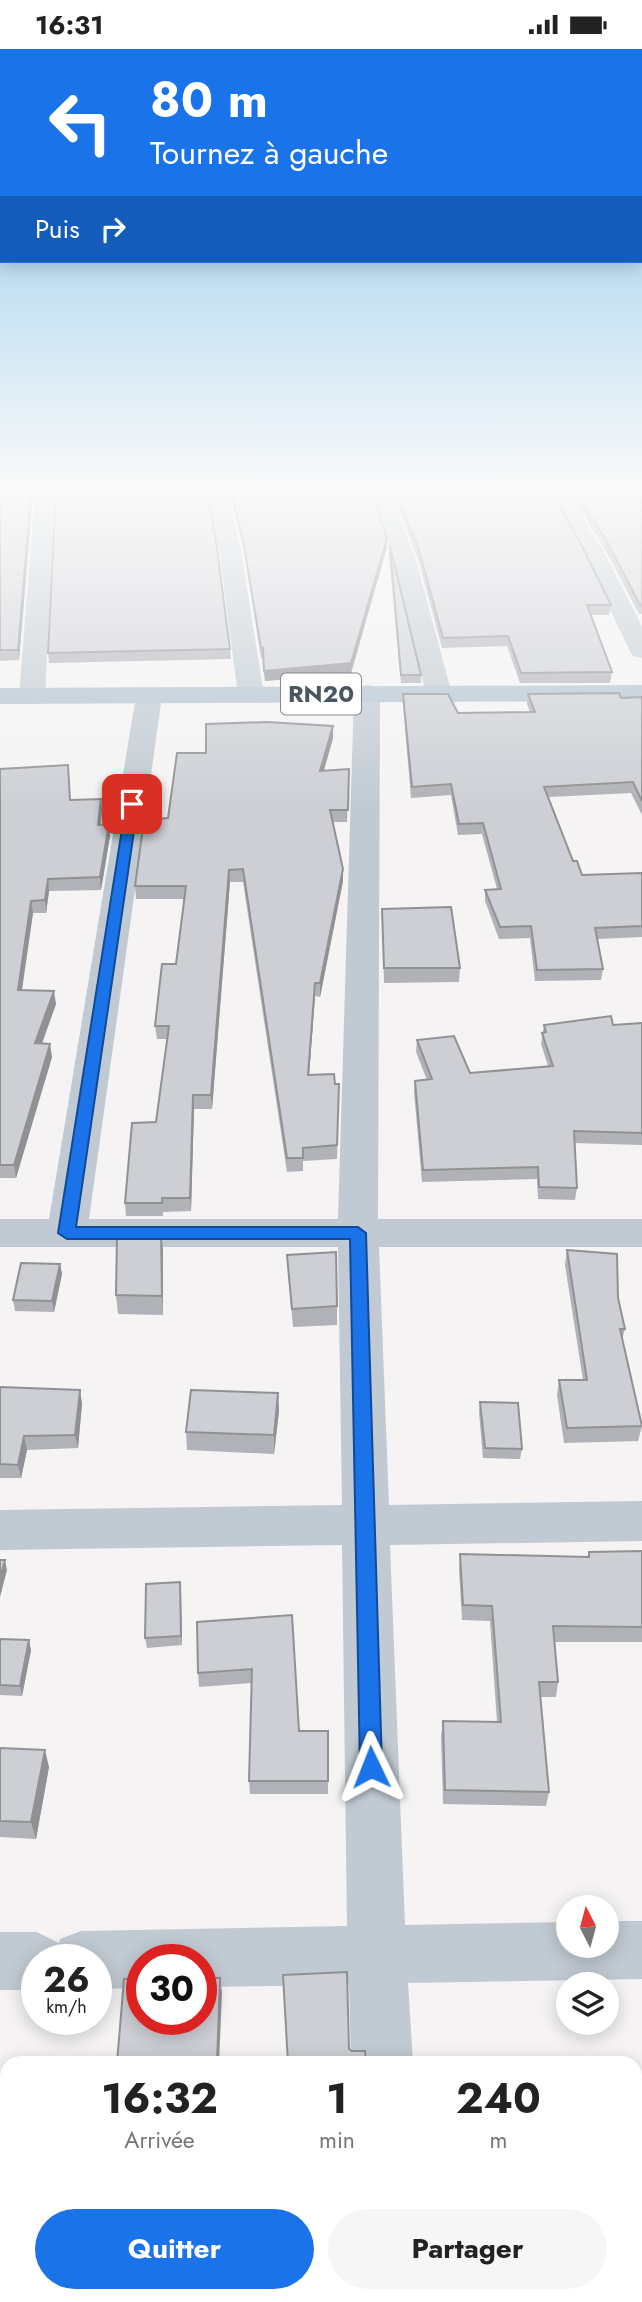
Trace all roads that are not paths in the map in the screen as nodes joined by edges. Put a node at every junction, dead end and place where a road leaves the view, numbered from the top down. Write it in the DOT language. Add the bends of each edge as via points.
graph roads {
  1 [pos="38,598"];
  2 [pos="237,598"];
  3 [pos="415,598"];
  4 [pos="616,598"];
  5 [pos="642,651"];
  6 [pos="367,693"];
  7 [pos="642,693"];
  8 [pos="439,694"];
  9 [pos="251,695"];
  10 [pos="32,696"];
  11 [pos="149,696"];
  12 [pos="0,697"];
  13 [pos="0,1233"];
  14 [pos="67,1233"];
  15 [pos="358,1233"];
  16 [pos="642,1233"];
  17 [pos="642,1521"];
  18 [pos="364,1525"];
  19 [pos="0,1530"];
  20 [pos="642,1950"];
  21 [pos="377,1955"];
  22 [pos="112,1959"];
  23 [pos="0,1961"];
  24 [pos="21,1961"];
  25 [pos="382,2056"];
  1 -- 10 [label="street"];
  2 -- 9 [label="street"];
  3 -- 8 [label="street"];
  4 -- 5 [label="street"];
  6 -- 8 [label="main road, RN20"];
  6 -- 9 [label="main road, RN20"];
  6 -- 15 [label="street"];
  7 -- 8 [label="main road, RN20"];
  9 -- 11 [label="main road, RN20"];
  10 -- 11 [label="main road, RN20"];
  10 -- 12 [label="main road, RN20"];
  11 -- 14 [label="street"];
  13 -- 14 [label="street"];
  14 -- 15 [label="street"];
  15 -- 16 [label="street"];
  15 -- 18 [label="street"];
  17 -- 18 [label="street"];
  18 -- 19 [label="street"];
  18 -- 21 [label="street"];
  20 -- 21 [label="street"];
  21 -- 22 [label="street"];
  21 -- 25 [label="street"];
  23 -- 24 [label="street"];
}
